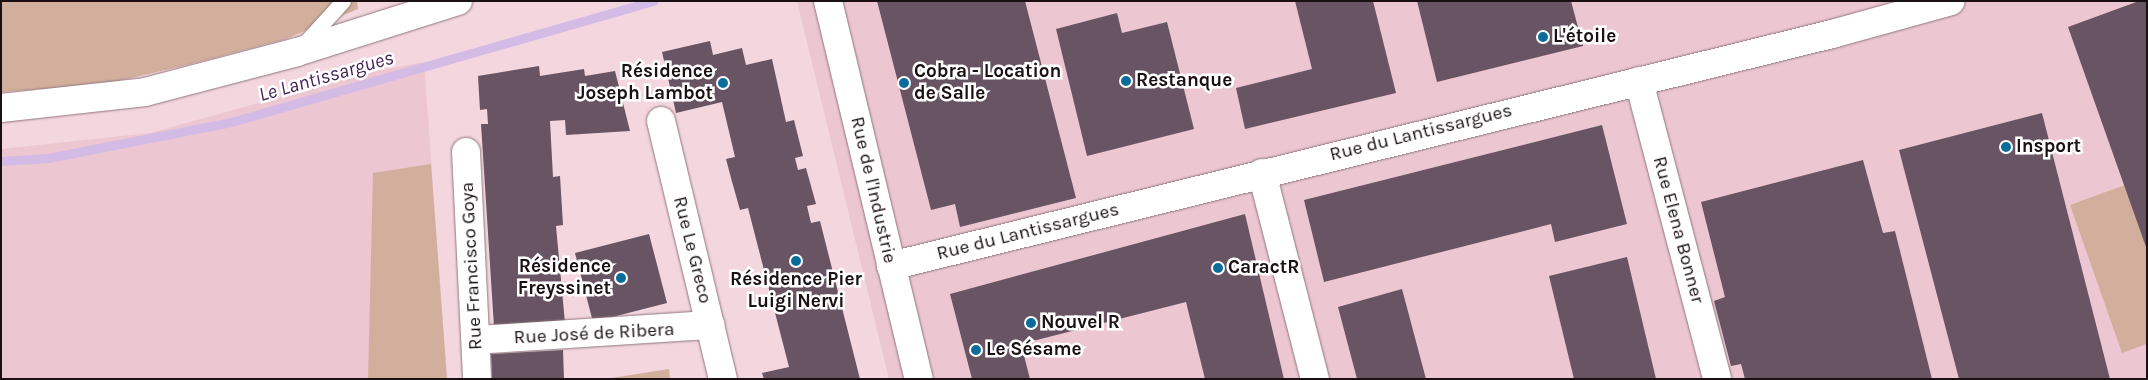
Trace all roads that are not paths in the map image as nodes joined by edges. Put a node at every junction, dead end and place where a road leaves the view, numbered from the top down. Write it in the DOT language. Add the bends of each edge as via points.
graph roads {
  1 [pos="343,1"];
  2 [pos="458,1"];
  3 [pos="828,1"];
  4 [pos="1951,1"];
  5 [pos="297,52"];
  6 [pos="1639,81"];
  7 [pos="1,108"];
  8 [pos="661,121"];
  9 [pos="466,152"];
  10 [pos="1262,173"];
  11 [pos="890,266"];
  12 [pos="711,325"];
  13 [pos="476,340"];
  14 [pos="477,379"];
  15 [pos="723,379"];
  16 [pos="918,379"];
  17 [pos="1316,379"];
  18 [pos="1717,379"];
  1 -- 5 [label="lane"];
  2 -- 5 [label="street"];
  3 -- 11 [label="street, Rue de l'Industrie"];
  4 -- 6 [label="street, Rue du Lantissargues"];
  5 -- 7 [label="street" via="145,92"];
  6 -- 10 [label="street, Rue du Lantissargues"];
  6 -- 18 [label="street, Rue Elena Bonner"];
  8 -- 12 [label="street, Rue Le Greco"];
  9 -- 13 [label="street, Rue Francisco Goya"];
  10 -- 11 [label="street, Rue du Lantissargues"];
  10 -- 17 [label="street"];
  11 -- 16 [label="street, Rue de l'Industrie"];
  12 -- 13 [label="street, Rue José de Ribera"];
  12 -- 15 [label="street, Rue Le Greco"];
  13 -- 14 [label="street, Rue Francisco Goya"];
}
